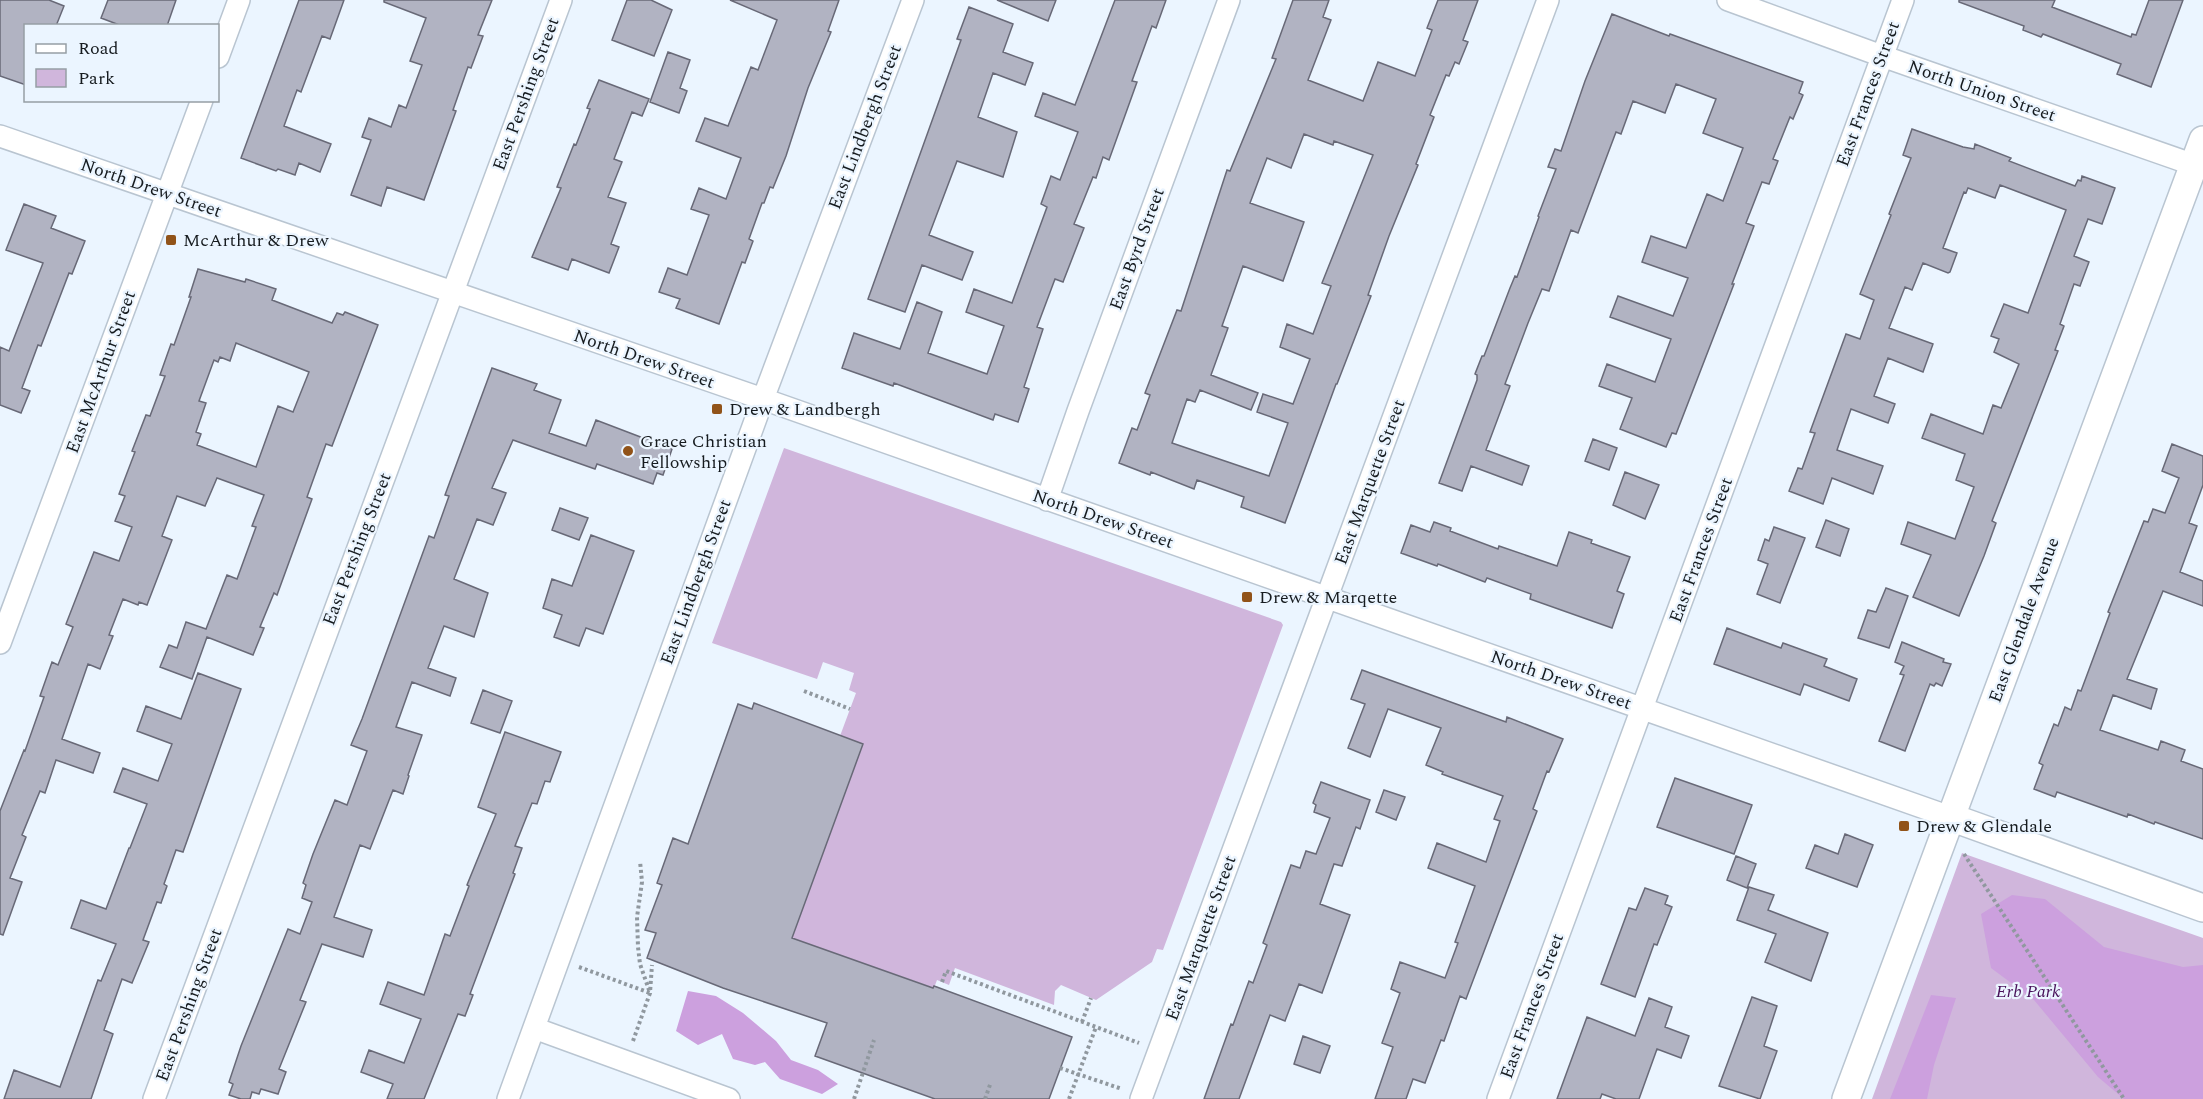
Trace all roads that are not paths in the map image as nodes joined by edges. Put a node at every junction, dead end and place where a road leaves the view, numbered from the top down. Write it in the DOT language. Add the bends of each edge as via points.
graph roads {
  1 [pos="238,0"];
  2 [pos="561,0"];
  3 [pos="913,0"];
  4 [pos="1229,0"];
  5 [pos="1548,0"];
  6 [pos="1728,0"];
  7 [pos="1903,0"];
  8 [pos="219,54"];
  9 [pos="1882,56"];
  10 [pos="201,102"];
  11 [pos="0,136"];
  12 [pos="2203,140"];
  13 [pos="2198,167"];
  14 [pos="168,193"];
  15 [pos="453,294"];
  16 [pos="763,399"];
  17 [pos="1047,500"];
  18 [pos="1327,597"];
  19 [pos="0,643"];
  20 [pos="1642,708"];
  21 [pos="1950,818"];
  22 [pos="2203,908"];
  23 [pos="534,1028"];
  24 [pos="1142,1098"];
  25 [pos="154,1099"];
  26 [pos="508,1099"];
  27 [pos="729,1099"];
  28 [pos="1498,1099"];
  29 [pos="1846,1099"];
  1 -- 8 [label="street"];
  2 -- 15 [label="street, East Pershing Street"];
  3 -- 16 [label="street, East Lindbergh Street"];
  4 -- 17 [label="street, East Byrd Street"];
  5 -- 18 [label="street, East Marquette Street"];
  6 -- 9 [label="street, North Union Street"];
  7 -- 9 [label="street, East Frances Street"];
  9 -- 13 [label="street, North Union Street"];
  9 -- 20 [label="street, East Frances Street"];
  10 -- 14 [label="street, East McArthur Street"];
  11 -- 14 [label="street, North Drew Street"];
  12 -- 13 [label="street, East Glendale Avenue"];
  13 -- 21 [label="street, East Glendale Avenue"];
  14 -- 15 [label="street, North Drew Street"];
  14 -- 19 [label="street, East McArthur Street"];
  15 -- 16 [label="street, North Drew Street"];
  15 -- 25 [label="street, East Pershing Street"];
  16 -- 17 [label="street, North Drew Street"];
  16 -- 23 [label="street, East Lindbergh Street"];
  17 -- 18 [label="street, North Drew Street"];
  18 -- 20 [label="street, North Drew Street"];
  18 -- 24 [label="street, East Marquette Street"];
  20 -- 21 [label="street, North Drew Street"];
  20 -- 28 [label="street, East Frances Street"];
  21 -- 22 [label="street, North Drew Street"];
  21 -- 29 [label="street, East Glendale Avenue"];
  23 -- 26 [label="street, East Lindbergh Street"];
  23 -- 27 [label="street"];
}
